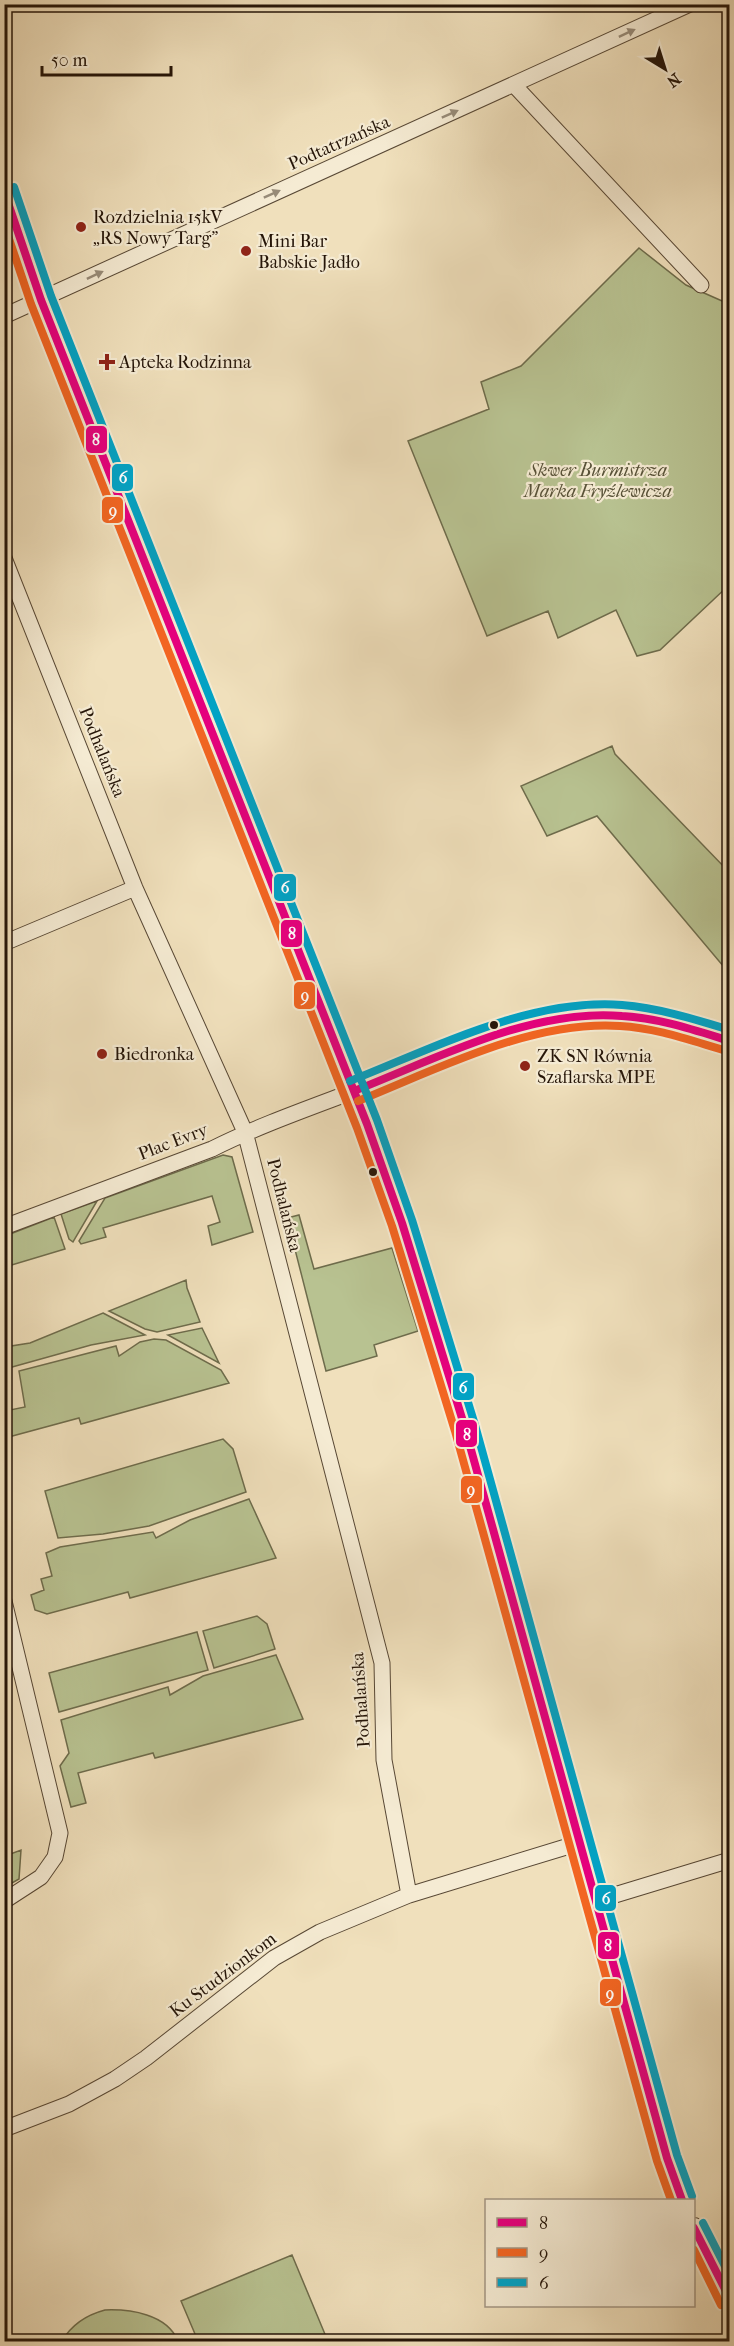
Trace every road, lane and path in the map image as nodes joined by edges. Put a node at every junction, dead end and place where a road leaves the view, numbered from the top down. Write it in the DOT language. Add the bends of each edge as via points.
graph roads {
  1 [pos="690,4"];
  2 [pos="514,85"];
  3 [pos="4,190"];
  4 [pos="701,285"];
  5 [pos="42,300"];
  6 [pos="4,316"];
  7 [pos="4,558"];
  8 [pos="135,888"];
  9 [pos="4,943"];
  10 [pos="729,1041"];
  11 [pos="354,1091"];
  12 [pos="245,1132"];
  13 [pos="4,1227"];
  14 [pos="4,1601"];
  15 [pos="579,1843"];
  16 [pos="729,1860"];
  17 [pos="409,1894"];
  18 [pos="4,1900"];
  19 [pos="595,1901"];
  20 [pos="4,2129"];
  21 [pos="682,2199"];
  22 [pos="695,2232"];
  23 [pos="729,2300"];
  2 -- 1 [label="street, Podtatrzańska, one-way"];
  2 -- 4 [label="street"];
  5 -- 2 [label="street, Podtatrzańska, one-way"];
  3 -- 5 [label="street"];
  5 -- 6 [label="street, Podtatrzańska"];
  5 -- 11 [label="street"];
  7 -- 8 [label="street, Podhalańska"];
  8 -- 9 [label="street"];
  8 -- 12 [label="street, Podhalańska"];
  10 -- 11 [label="street, Plac Evry" via="662,1021 605,1015 552,1021"];
  11 -- 12 [label="street, Plac Evry"];
  11 -- 15 [label="street" via="438,1336"];
  12 -- 13 [label="street, Plac Evry" via="212,1149"];
  12 -- 17 [label="street, Podhalańska" via="382,1663 384,1760"];
  14 -- 18 [label="street" via="60,1833 55,1857 41,1877"];
  15 -- 17 [label="street, Ku Studzionkom"];
  15 -- 19 [label="street"];
  16 -- 19 [label="street"];
  17 -- 20 [label="street, Ku Studzionkom" via="320,1932 274,1958 115,2079 69,2104"];
  19 -- 21 [label="street"];
  22 -- 23 [label="street"];
}
